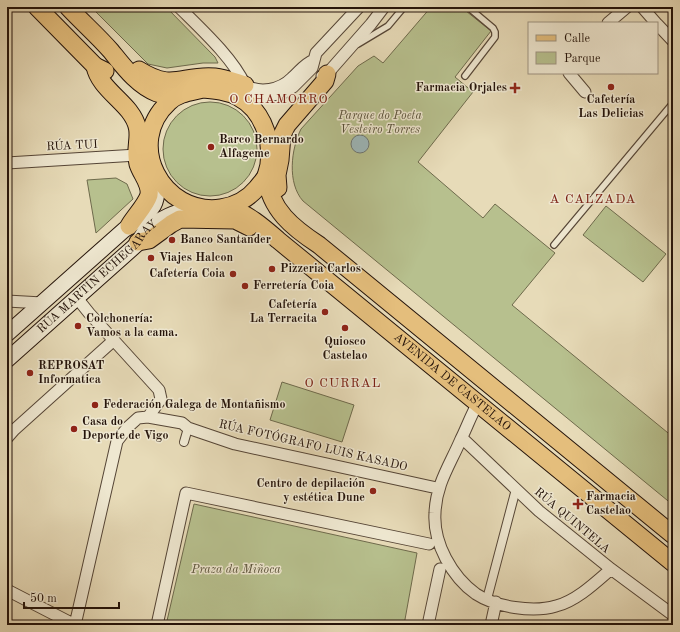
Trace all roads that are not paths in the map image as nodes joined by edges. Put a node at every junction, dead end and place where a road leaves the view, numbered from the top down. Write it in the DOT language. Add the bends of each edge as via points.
graph roads {
  1 [pos="37,7"];
  2 [pos="68,7"];
  3 [pos="180,7"];
  4 [pos="360,7"];
  5 [pos="384,7"];
  6 [pos="404,7"];
  7 [pos="468,7"];
  8 [pos="627,7"];
  9 [pos="642,7"];
  10 [pos="609,22"];
  11 [pos="656,22"];
  12 [pos="658,24"];
  13 [pos="673,41"];
  14 [pos="350,48"];
  15 [pos="111,51"];
  16 [pos="314,60"];
  17 [pos="95,66"];
  18 [pos="327,74"];
  19 [pos="570,74"];
  20 [pos="465,76"];
  21 [pos="245,85"];
  22 [pos="585,92"];
  23 [pos="184,93"];
  24 [pos="673,102"];
  25 [pos="248,103"];
  26 [pos="150,134"];
  27 [pos="268,141"];
  28 [pos="137,155"];
  29 [pos="7,163"];
  30 [pos="156,176"];
  31 [pos="266,176"];
  32 [pos="195,207"];
  33 [pos="228,207"];
  34 [pos="129,226"];
  35 [pos="278,240"];
  36 [pos="138,242"];
  37 [pos="319,245"];
  38 [pos="554,245"];
  39 [pos="77,298"];
  40 [pos="7,301"];
  41 [pos="42,303"];
  42 [pos="7,334"];
  43 [pos="114,340"];
  44 [pos="7,360"];
  45 [pos="478,404"];
  46 [pos="148,417"];
  47 [pos="188,428"];
  48 [pos="7,438"];
  49 [pos="462,438"];
  50 [pos="184,442"];
  51 [pos="437,488"];
  52 [pos="516,489"];
  53 [pos="673,535"];
  54 [pos="429,544"];
  55 [pos="673,563"];
  56 [pos="440,569"];
  57 [pos="611,570"];
  58 [pos="7,590"];
  59 [pos="491,600"];
  60 [pos="673,615"];
  61 [pos="75,625"];
  62 [pos="157,625"];
  63 [pos="428,625"];
  64 [pos="491,625"];
  1 -- 17 [label="main road"];
  2 -- 15 [label="main road"];
  3 -- 21 [label="street" via="219,48"];
  4 -- 16 [label="street" via="316,53"];
  5 -- 14 [label="street"];
  6 -- 14 [label="lane" via="388,26"];
  7 -- 20 [label="lane" via="495,32 494,41"];
  8 -- 10 [label="street"];
  9 -- 11 [label="street"];
  12 -- 13 [label="street"];
  14 -- 18 [label="street"];
  15 -- 21 [label="main road" via="151,78 164,82 214,77"];
  15 -- 23 [label="main road" via="129,73 157,93"];
  16 -- 21 [label="street" via="280,86 264,90 251,89"];
  16 -- 25 [label="street" via="312,68 284,93 256,98"];
  17 -- 26 [label="main road" via="103,70 140,111"];
  17 -- 28 [label="main road" via="96,75 136,121 139,129"];
  18 -- 27 [label="street" via="315,82 278,125"];
  18 -- 37 [label="main road" via="325,81 284,130 277,174 277,187 285,202"];
  19 -- 22 [label="street"];
  21 -- 25 [label="street"];
  23 -- 25 [label="main road" via="203,89 220,90 238,96"];
  23 -- 26 [label="main road" via="170,101 160,113"];
  24 -- 38 [label="lane"];
  25 -- 27 [label="main road" via="263,123"];
  26 -- 30 [label="main road" via="150,154"];
  27 -- 31 [label="main road"];
  28 -- 29 [label="street, RÚA TUI"];
  28 -- 34 [label="main road" via="149,195"];
  30 -- 32 [label="main road" via="177,199"];
  30 -- 34 [label="main road, RÚA MARTÍN ECHEGARAY" via="159,191 156,201 143,218"];
  31 -- 33 [label="main road" via="254,192"];
  31 -- 37 [label="main road, AVENIDA DE CASTELAO" via="267,187 274,204 285,219 297,231"];
  32 -- 33 [label="main road"];
  32 -- 36 [label="main road, RÚA MARTÍN ECHEGARAY" via="160,219"];
  33 -- 35 [label="main road, AVENIDA DE CASTELAO" via="258,222"];
  34 -- 41 [label="main road, RÚA MARTÍN ECHEGARAY"];
  35 -- 36 [label="main road" via="258,233 235,220 180,219 148,240"];
  35 -- 45 [label="main road, AVENIDA DE CASTELAO"];
  36 -- 39 [label="main road, RÚA MARTÍN ECHEGARAY"];
  37 -- 53 [label="main road, AVENIDA DE CASTELAO"];
  39 -- 43 [label="street"];
  39 -- 44 [label="main road, RÚA MARTÍN ECHEGARAY"];
  40 -- 41 [label="street"];
  41 -- 42 [label="main road, RÚA MARTÍN ECHEGARAY"];
  43 -- 46 [label="street" via="159,390 161,399"];
  43 -- 48 [label="street"];
  45 -- 49 [label="street" via="468,420"];
  45 -- 55 [label="main road, AVENIDA DE CASTELAO"];
  46 -- 47 [label="street, RÚA FOTÓGRAFO LUIS KASADO" via="182,423"];
  46 -- 61 [label="street" via="138,418 117,441"];
  47 -- 50 [label="street"];
  47 -- 51 [label="street, RÚA FOTÓGRAFO LUIS KASADO" via="235,444"];
  49 -- 51 [label="street"];
  49 -- 52 [label="street, RÚA QUINTELA"];
  51 -- 59 [label="street" via="435,520 442,550 457,576 476,594"];
  52 -- 57 [label="street, RÚA QUINTELA"];
  52 -- 59 [label="street"];
  54 -- 62 [label="street" via="186,493"];
  56 -- 63 [label="street"];
  57 -- 59 [label="street" via="578,596 556,606 524,610"];
  57 -- 60 [label="street, RÚA QUINTELA"];
  58 -- 61 [label="street"];
  59 -- 64 [label="street"];
}
